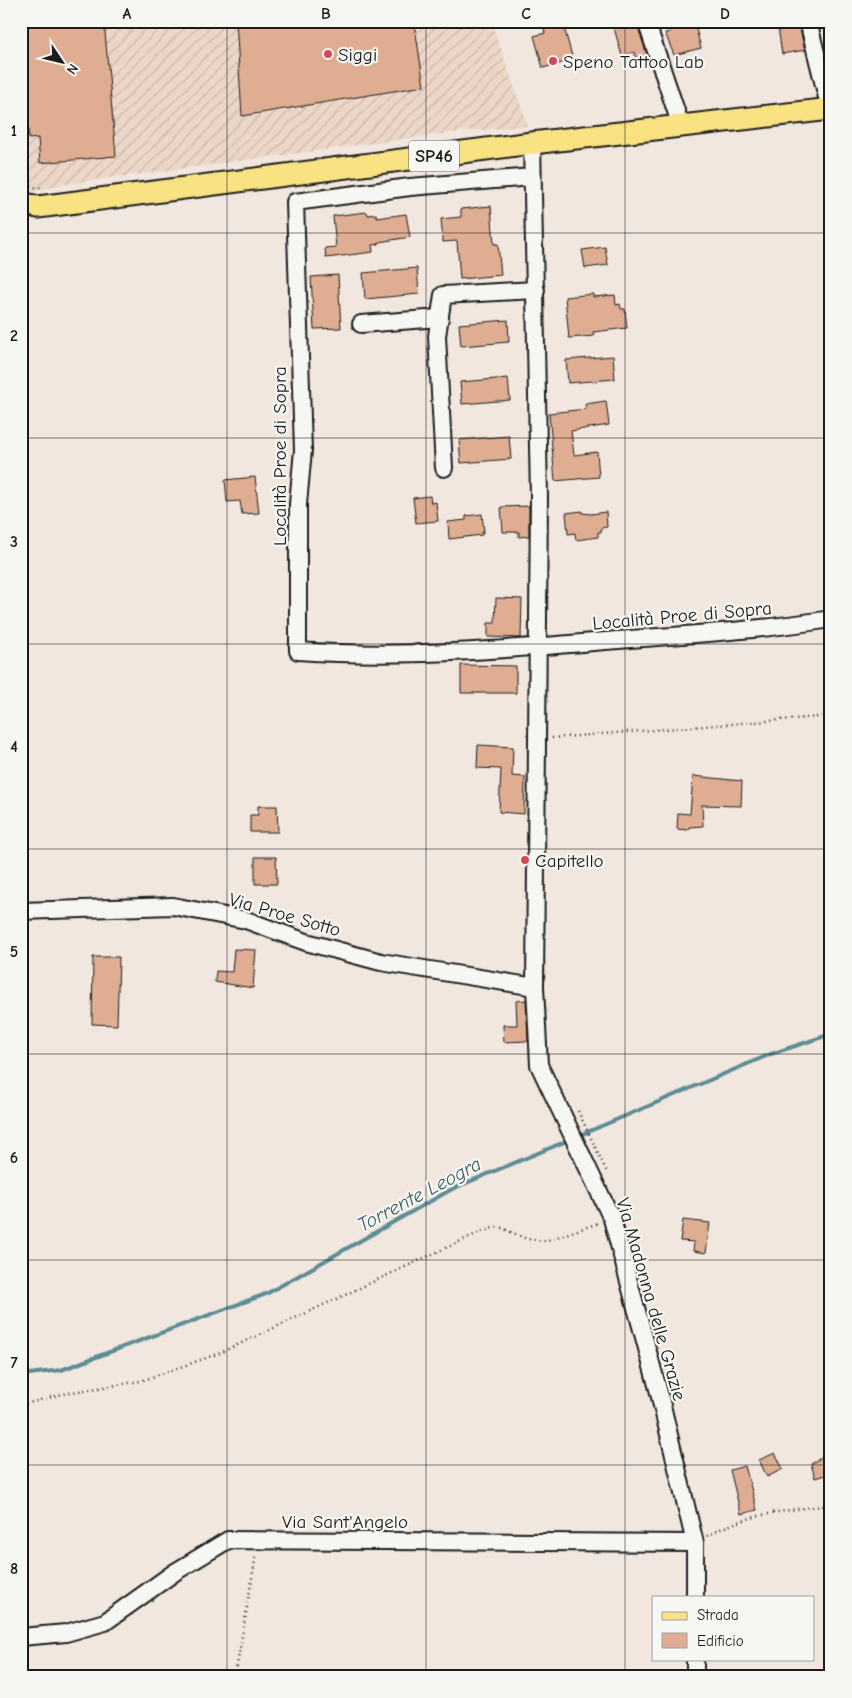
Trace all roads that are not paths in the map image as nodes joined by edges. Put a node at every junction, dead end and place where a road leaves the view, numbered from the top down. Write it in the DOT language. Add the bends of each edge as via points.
graph roads {
  1 [pos="646,21"];
  2 [pos="808,21"];
  3 [pos="830,109"];
  4 [pos="679,127"];
  5 [pos="532,143"];
  6 [pos="532,177"];
  7 [pos="27,210"];
  8 [pos="536,290"];
  9 [pos="440,318"];
  10 [pos="361,324"];
  11 [pos="444,468"];
  12 [pos="831,619"];
  13 [pos="537,647"];
  14 [pos="21,911"];
  15 [pos="535,987"];
  16 [pos="695,1543"];
  17 [pos="695,1596"];
  18 [pos="21,1637"];
  19 [pos="695,1660"];
  20 [pos="695,1677"];
  1 -- 4 [label="street"];
  2 -- 3 [label="street"];
  3 -- 4 [label="main road, SP46"];
  4 -- 5 [label="main road, SP46"];
  5 -- 6 [label="street"];
  5 -- 7 [label="main road, SP46"];
  6 -- 8 [label="street"];
  6 -- 13 [label="street, Località Proe di Sopra" via="410,187 294,202 303,450 298,504 298,651 359,655"];
  8 -- 9 [label="street" via="443,294"];
  8 -- 13 [label="street"];
  9 -- 10 [label="street"];
  9 -- 11 [label="street" via="437,336"];
  12 -- 13 [label="street, Località Proe di Sopra" via="786,626"];
  13 -- 15 [label="street"];
  14 -- 15 [label="street, Via Proe Sotto" via="173,906 246,920 306,942 381,962"];
  15 -- 16 [label="street, Via Madonna delle Grazie" via="539,1065 612,1219"];
  16 -- 17 [label="street, Via Madonna delle Grazie"];
  16 -- 18 [label="street, Via Sant'Angelo" via="228,1540 175,1572 105,1622 66,1633"];
  19 -- 20 [label="street"];
}
